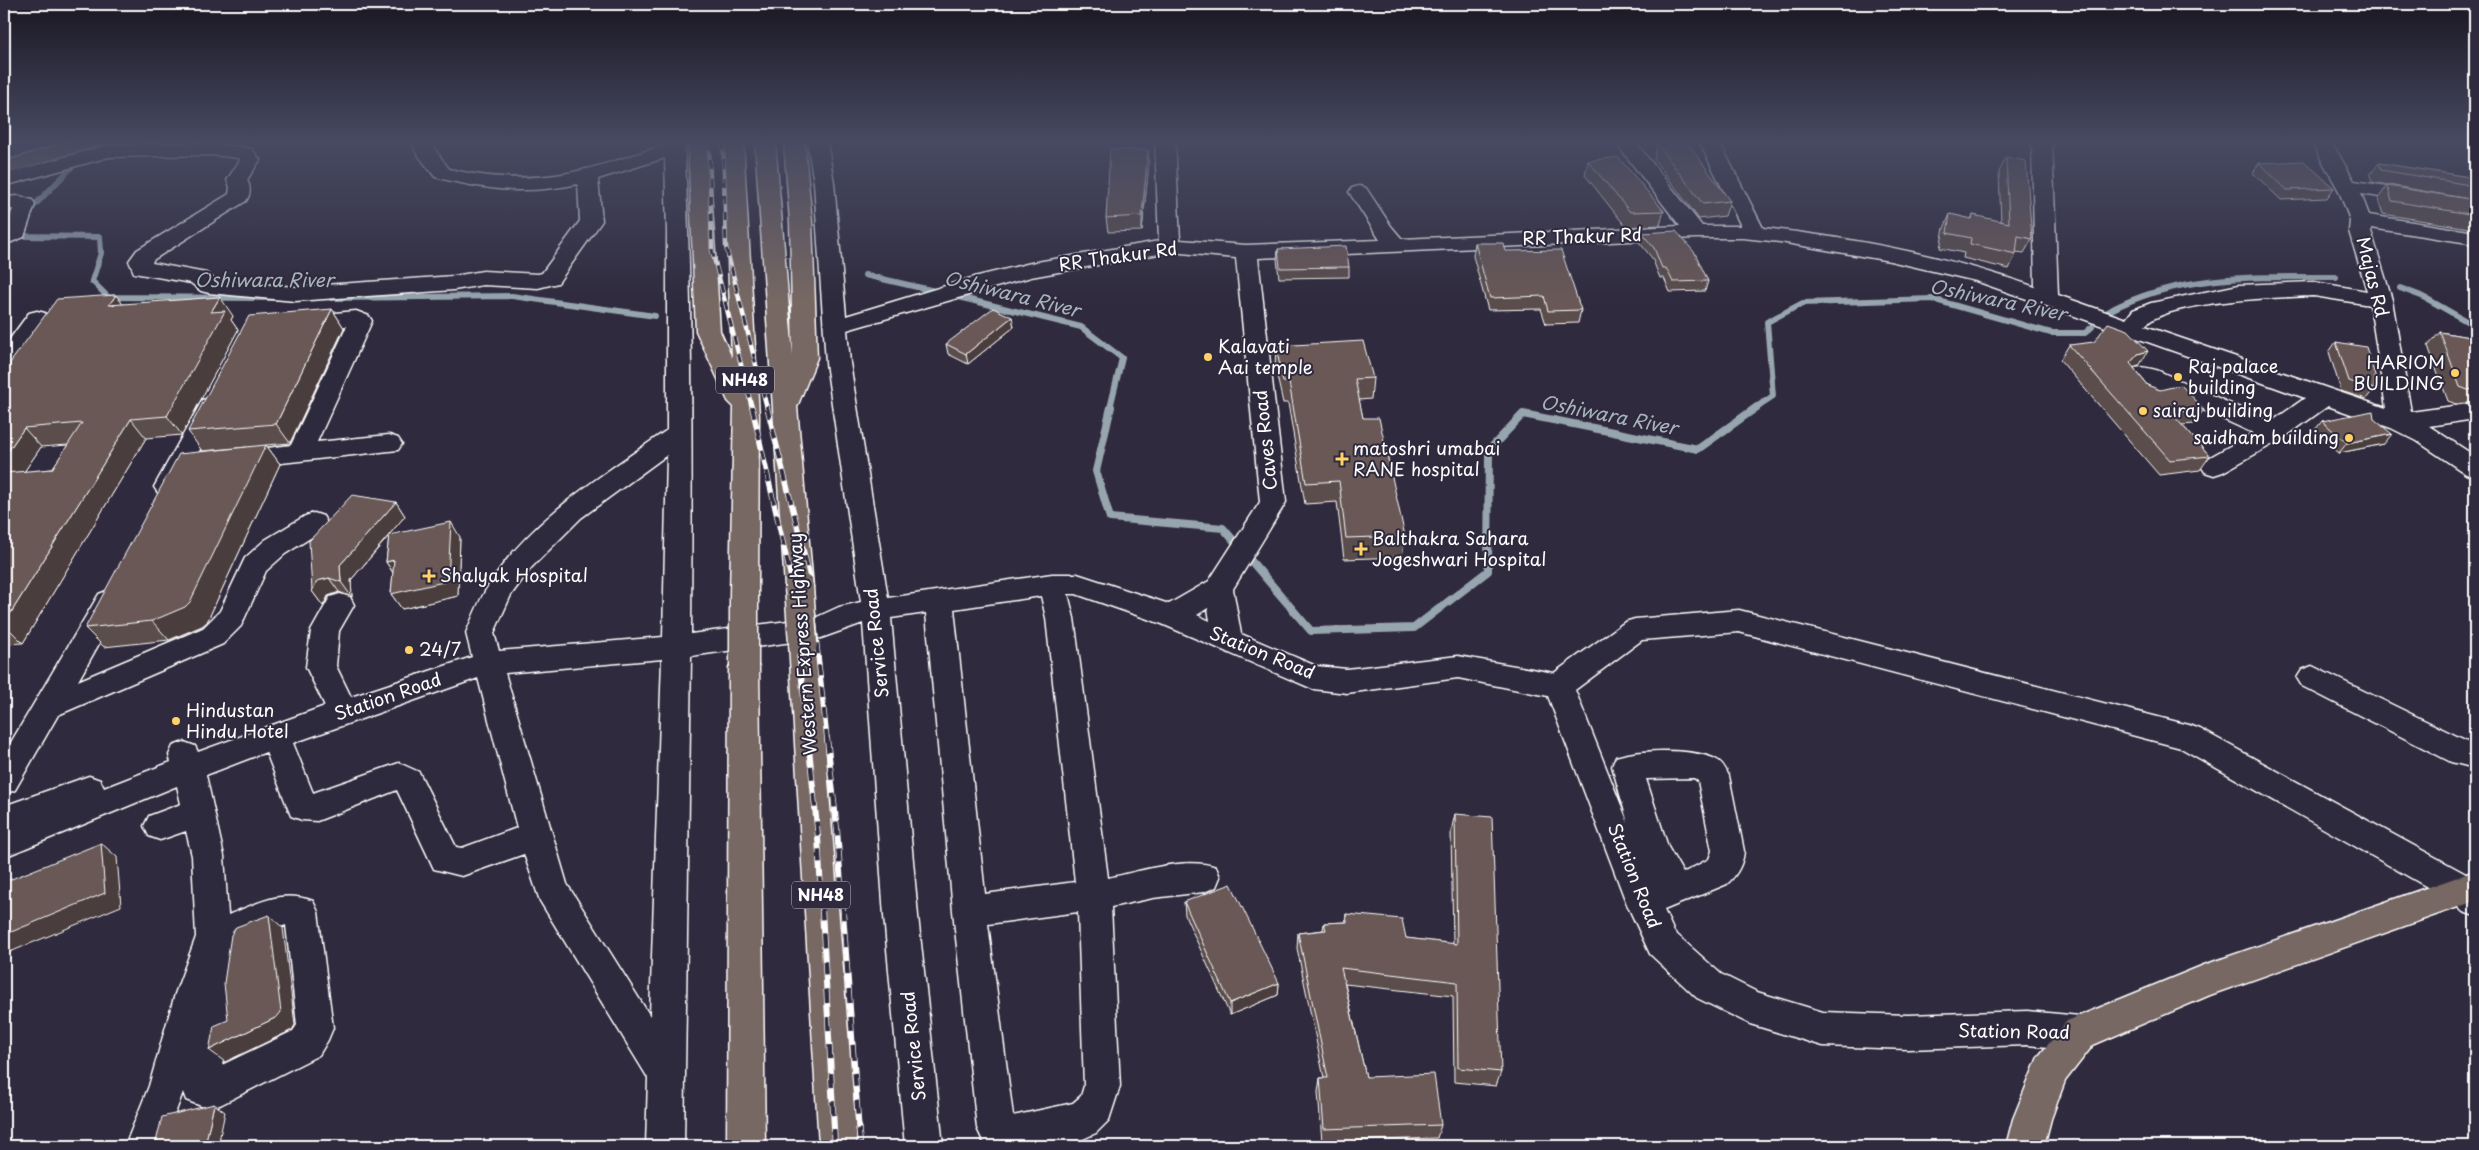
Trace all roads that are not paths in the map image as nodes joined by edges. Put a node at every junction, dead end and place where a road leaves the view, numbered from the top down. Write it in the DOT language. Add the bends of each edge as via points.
graph roads {
  1 [pos="239,195"];
  2 [pos="589,195"];
  3 [pos="676,195"];
  4 [pos="701,195"];
  5 [pos="736,195"];
  6 [pos="769,195"];
  7 [pos="799,195"];
  8 [pos="825,195"];
  9 [pos="1168,195"];
  10 [pos="1361,195"];
  11 [pos="1667,195"];
  12 [pos="1736,195"];
  13 [pos="2044,195"];
  14 [pos="2356,195"];
  15 [pos="2387,195"];
  16 [pos="2395,195"];
  17 [pos="4,203"];
  18 [pos="2475,206"];
  19 [pos="2475,210"];
  20 [pos="2361,220"];
  21 [pos="1696,232"];
  22 [pos="1755,233"];
  23 [pos="2475,238"];
  24 [pos="4,239"];
  25 [pos="1396,245"];
  26 [pos="1170,246"];
  27 [pos="1246,252"];
  28 [pos="2047,300"];
  29 [pos="2381,300"];
  30 [pos="36,318"];
  31 [pos="279,323"];
  32 [pos="836,326"];
  33 [pos="2122,332"];
  34 [pos="2189,357"];
  35 [pos="4,363"];
  36 [pos="220,388"];
  37 [pos="2175,388"];
  38 [pos="2325,396"];
  39 [pos="2277,398"];
  40 [pos="785,410"];
  41 [pos="2475,411"];
  42 [pos="747,416"];
  43 [pos="2400,422"];
  44 [pos="2273,433"];
  45 [pos="679,434"];
  46 [pos="390,444"];
  47 [pos="300,453"];
  48 [pos="180,464"];
  49 [pos="2214,466"];
  50 [pos="2475,468"];
  51 [pos="158,506"];
  52 [pos="314,523"];
  53 [pos="1225,577"];
  54 [pos="118,582"];
  55 [pos="1052,584"];
  56 [pos="939,600"];
  57 [pos="340,605"];
  58 [pos="862,612"];
  59 [pos="1172,616"];
  60 [pos="1228,640"];
  61 [pos="677,641"];
  62 [pos="486,656"];
  63 [pos="2312,678"];
  64 [pos="1560,686"];
  65 [pos="48,706"];
  66 [pos="340,706"];
  67 [pos="276,737"];
  68 [pos="2475,756"];
  69 [pos="186,762"];
  70 [pos="1627,766"];
  71 [pos="1592,769"];
  72 [pos="4,781"];
  73 [pos="200,816"];
  74 [pos="4,820"];
  75 [pos="160,826"];
  76 [pos="534,836"];
  77 [pos="4,843"];
  78 [pos="1204,877"];
  79 [pos="1676,890"];
  80 [pos="2472,892"];
  81 [pos="1094,894"];
  82 [pos="1643,902"];
  83 [pos="970,911"];
  84 [pos="206,994"];
  85 [pos="2080,1033"];
  86 [pos="667,1075"];
  87 [pos="144,1146"];
  88 [pos="665,1146"];
  89 [pos="746,1146"];
  90 [pos="838,1146"];
  91 [pos="924,1146"];
  92 [pos="2025,1146"];
  1 -- 2 [label="street" via="145,255 140,261 142,268 198,278 209,286 295,294 454,283 483,278 538,281 550,278 590,221"];
  3 -- 45 [label="street"];
  4 -- 42 [label="main road" via="708,331"];
  5 -- 42 [label="main road, NH48"];
  6 -- 40 [label="main road, Western Express Highway / NH48"];
  7 -- 40 [label="main road" via="805,358"];
  8 -- 32 [label="street, Service Road"];
  9 -- 26 [label="street"];
  10 -- 25 [label="street"];
  11 -- 21 [label="street"];
  12 -- 22 [label="street"];
  13 -- 28 [label="street"];
  14 -- 20 [label="street, Majas Rd"];
  15 -- 19 [label="street"];
  16 -- 18 [label="street"];
  17 -- 24 [label="street" via="25,204 16,232"];
  20 -- 23 [label="street"];
  20 -- 29 [label="street, Majas Rd" via="2360,231"];
  21 -- 22 [label="street, RR Thakur Rd"];
  21 -- 25 [label="street, RR Thakur Rd"];
  22 -- 28 [label="street, RR Thakur Rd" via="1890,254 1983,276"];
  25 -- 27 [label="street, RR Thakur Rd"];
  26 -- 27 [label="street, RR Thakur Rd"];
  26 -- 32 [label="street, RR Thakur Rd" via="1031,270"];
  27 -- 53 [label="street, Caves Road" via="1273,502"];
  28 -- 33 [label="street, RR Thakur Rd"];
  29 -- 33 [label="street" via="2314,289 2239,292 2159,308 2141,315"];
  29 -- 43 [label="street, Majas Rd"];
  30 -- 35 [label="street"];
  31 -- 47 [label="street" via="356,318 361,321"];
  32 -- 58 [label="street, Service Road"];
  33 -- 34 [label="street, RR Thakur Rd"];
  34 -- 38 [label="street"];
  34 -- 39 [label="street"];
  36 -- 48 [label="street"];
  37 -- 44 [label="street"];
  38 -- 43 [label="street"];
  38 -- 44 [label="street"];
  40 -- 90 [label="main road, Western Express Highway / NH48, bridge"];
  41 -- 43 [label="street"];
  42 -- 89 [label="main road, NH48, bridge" via="744,595"];
  43 -- 50 [label="street" via="2426,435"];
  44 -- 49 [label="street"];
  45 -- 61 [label="street"];
  45 -- 62 [label="street" via="572,511 521,561 499,591 480,633"];
  46 -- 47 [label="street"];
  47 -- 48 [label="street"];
  48 -- 51 [label="street"];
  52 -- 65 [label="street" via="275,547 254,565 231,618 213,636"];
  53 -- 59 [label="street, Caves Road"];
  53 -- 60 [label="street"];
  54 -- 65 [label="street"];
  55 -- 56 [label="street, Station Road"];
  55 -- 59 [label="street, Station Road" via="1077,584"];
  55 -- 81 [label="street" via="1060,618"];
  56 -- 58 [label="street, Station Road"];
  56 -- 83 [label="street"];
  57 -- 66 [label="street" via="325,631 321,667"];
  58 -- 61 [label="street, Station Road" via="821,627"];
  58 -- 91 [label="street, Service Road" via="900,916"];
  59 -- 60 [label="street, Station Road"];
  60 -- 64 [label="street, Station Road" via="1313,677 1347,681 1458,667"];
  61 -- 62 [label="street, Station Road"];
  61 -- 86 [label="street"];
  62 -- 66 [label="street, Station Road"];
  62 -- 76 [label="street"];
  63 -- 68 [label="street" via="2462,753"];
  64 -- 71 [label="street, Station Road"];
  64 -- 80 [label="street" via="1635,630 1739,621 2189,738"];
  65 -- 72 [label="street"];
  66 -- 67 [label="street, Station Road"];
  66 -- 69 [label="street, Station Road"];
  67 -- 69 [label="street, Station Road"];
  67 -- 76 [label="street" via="302,806 317,807 399,776 408,781 446,859 462,862"];
  69 -- 73 [label="street"];
  69 -- 74 [label="street, Station Road"];
  69 -- 77 [label="street, Station Road"];
  70 -- 71 [label="street"];
  70 -- 79 [label="street" via="1653,852"];
  70 -- 79 [label="street" via="1695,765 1708,770 1713,776 1728,851 1727,862 1720,870"];
  71 -- 82 [label="street, Station Road"];
  73 -- 75 [label="street" via="184,817"];
  73 -- 84 [label="street" via="208,856 213,937"];
  76 -- 86 [label="street" via="552,890"];
  78 -- 81 [label="street"];
  79 -- 82 [label="street"];
  80 -- 85 [label="main road, Station Road" via="2204,981"];
  81 -- 83 [label="street"];
  81 -- 83 [label="street" via="1102,1086 1096,1107 1083,1120 1006,1136 996,1128"];
  82 -- 85 [label="street, Station Road" via="1662,943 1709,986 1750,1007 1823,1029 1908,1032 2027,1028"];
  84 -- 84 [label="street" via="237,927 284,910 301,912 315,1028 306,1043 209,1091 199,1087"];
  84 -- 87 [label="street"];
  85 -- 92 [label="main road" via="2051,1070"];
  86 -- 88 [label="street"];
}
